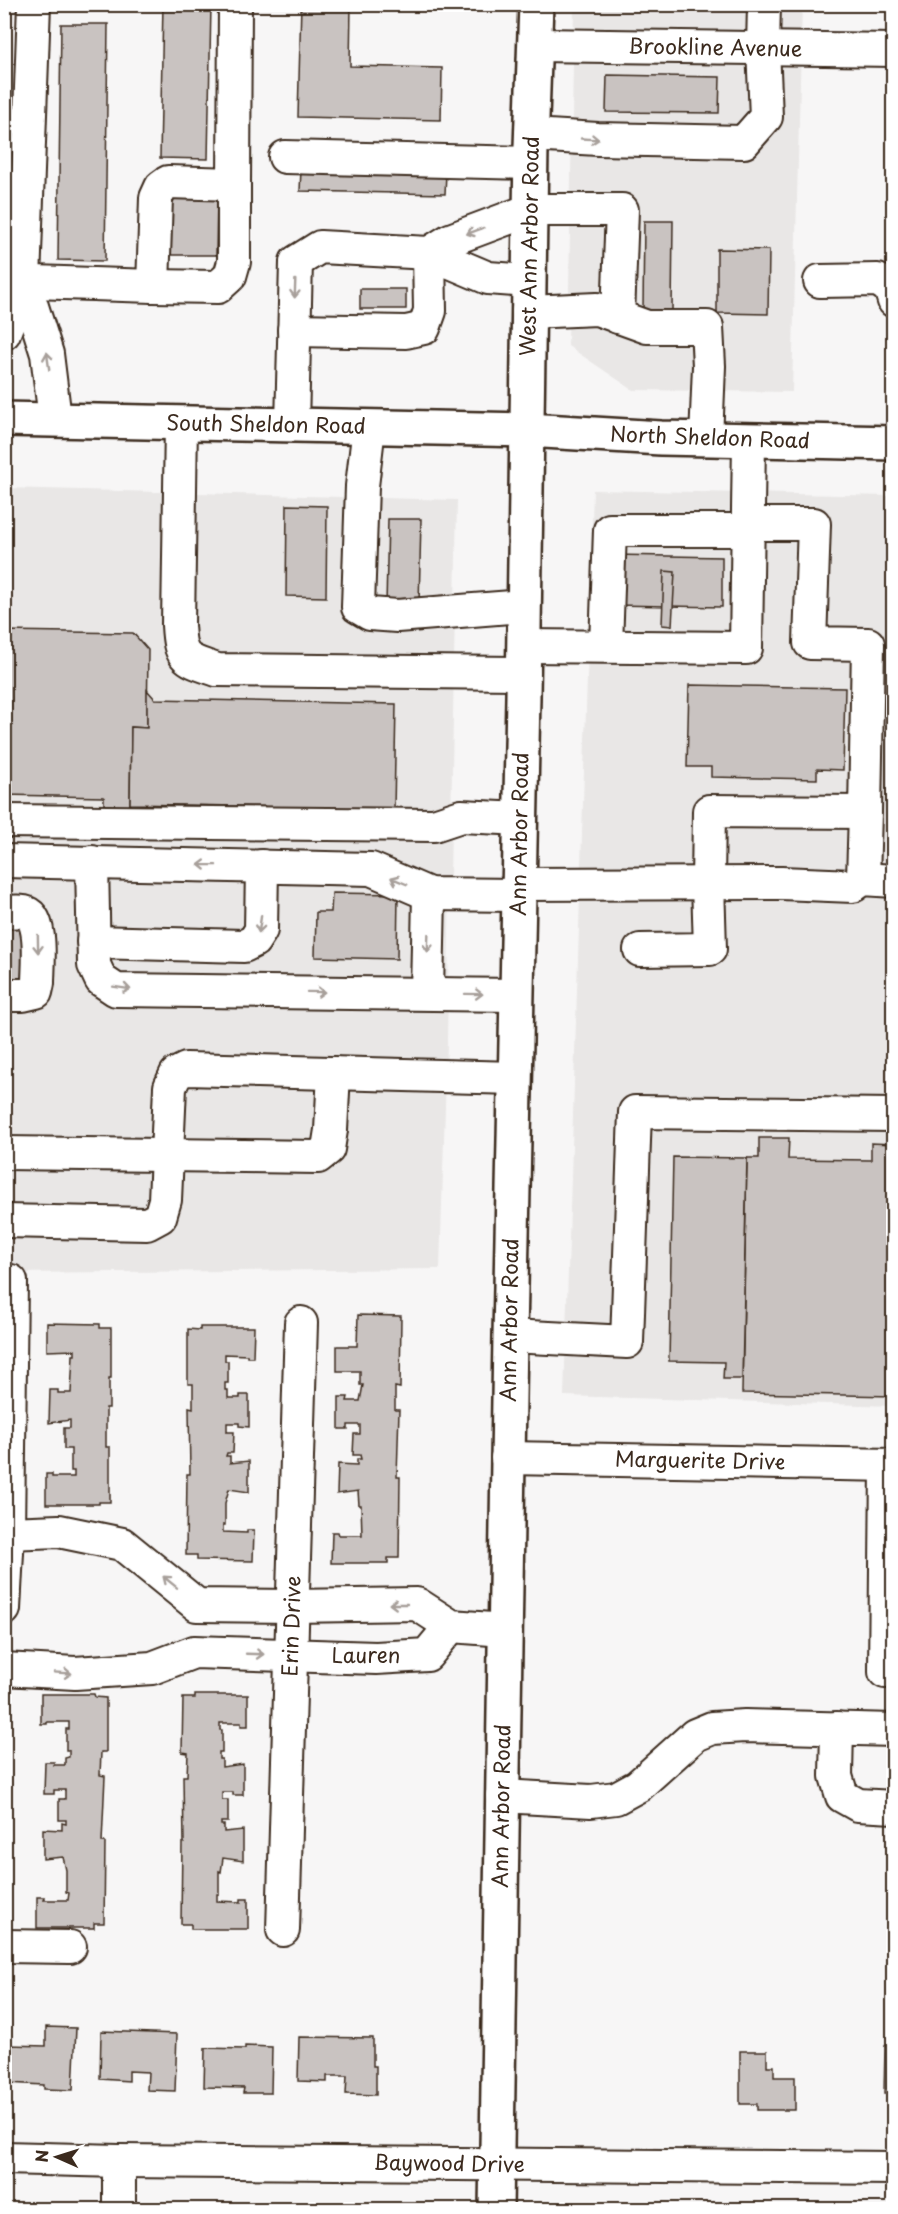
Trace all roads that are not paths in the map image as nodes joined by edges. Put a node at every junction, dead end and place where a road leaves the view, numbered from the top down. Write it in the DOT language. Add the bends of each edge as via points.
graph roads {
  1 [pos="34,4"];
  2 [pos="236,4"];
  3 [pos="536,4"];
  4 [pos="764,4"];
  5 [pos="763,48"];
  6 [pos="894,50"];
  7 [pos="535,54"];
  8 [pos="531,149"];
  9 [pos="285,157"];
  10 [pos="234,184"];
  11 [pos="530,210"];
  12 [pos="429,253"];
  13 [pos="14,281"];
  14 [pos="820,281"];
  15 [pos="153,286"];
  16 [pos="529,297"];
  17 [pos="894,301"];
  18 [pos="618,317"];
  19 [pos="294,330"];
  20 [pos="4,333"];
  21 [pos="4,419"];
  22 [pos="55,419"];
  23 [pos="181,423"];
  24 [pos="292,425"];
  25 [pos="369,427"];
  26 [pos="527,430"];
  27 [pos="706,439"];
  28 [pos="750,440"];
  29 [pos="894,443"];
  30 [pos="748,527"];
  31 [pos="524,606"];
  32 [pos="606,646"];
  33 [pos="524,660"];
  34 [pos="865,812"];
  35 [pos="520,819"];
  36 [pos="4,821"];
  37 [pos="4,861"];
  38 [pos="92,862"];
  39 [pos="262,866"];
  40 [pos="878,880"];
  41 [pos="708,883"];
  42 [pos="518,889"];
  43 [pos="429,894"];
  44 [pos="4,912"];
  45 [pos="93,942"];
  46 [pos="640,950"];
  47 [pos="427,993"];
  48 [pos="4,995"];
  49 [pos="516,995"];
  50 [pos="334,1073"];
  51 [pos="515,1078"];
  52 [pos="894,1115"];
  53 [pos="4,1153"];
  54 [pos="167,1154"];
  55 [pos="4,1221"];
  56 [pos="11,1281"];
  57 [pos="301,1323"];
  58 [pos="510,1336"];
  59 [pos="507,1458"];
  60 [pos="890,1465"];
  61 [pos="8,1533"];
  62 [pos="196,1605"];
  63 [pos="293,1606"];
  64 [pos="4,1609"];
  65 [pos="451,1626"];
  66 [pos="505,1630"];
  67 [pos="195,1652"];
  68 [pos="291,1655"];
  69 [pos="4,1669"];
  70 [pos="885,1672"];
  71 [pos="837,1728"];
  72 [pos="894,1730"];
  73 [pos="502,1796"];
  74 [pos="894,1807"];
  75 [pos="283,1930"];
  76 [pos="4,1946"];
  77 [pos="70,1947"];
  78 [pos="4,2158"];
  79 [pos="119,2161"];
  80 [pos="496,2165"];
  81 [pos="894,2168"];
  82 [pos="119,2210"];
  83 [pos="496,2210"];
  1 -- 13 [label="street"];
  2 -- 10 [label="street"];
  3 -- 7 [label="main road"];
  4 -- 5 [label="street"];
  5 -- 6 [label="street, Brookline Avenue"];
  5 -- 7 [label="street, Brookline Avenue"];
  8 -- 5 [label="street, one-way" via="598,139 744,142 766,117"];
  7 -- 8 [label="main road, West Ann Arbor Road"];
  8 -- 9 [label="street"];
  8 -- 11 [label="main road, West Ann Arbor Road"];
  10 -- 15 [label="street" via="234,262 230,276 218,287"];
  10 -- 15 [label="street" via="168,182 160,187 156,198"];
  11 -- 12 [label="street, one-way" via="450,240"];
  11 -- 16 [label="main road, West Ann Arbor Road"];
  11 -- 18 [label="street" via="622,210"];
  12 -- 16 [label="street"];
  12 -- 19 [label="street, one-way" via="320,248 296,262"];
  12 -- 19 [label="street" via="430,311 424,328 406,332"];
  13 -- 15 [label="street"];
  13 -- 20 [label="street"];
  22 -- 13 [label="street, one-way" via="47,354"];
  14 -- 17 [label="street" via="878,280 890,288"];
  16 -- 18 [label="street" via="597,309"];
  16 -- 26 [label="main road, West Ann Arbor Road"];
  18 -- 27 [label="street" via="647,327 707,327"];
  19 -- 24 [label="street"];
  21 -- 22 [label="main road, South Sheldon Road"];
  22 -- 23 [label="main road, South Sheldon Road"];
  23 -- 24 [label="main road, South Sheldon Road"];
  23 -- 33 [label="street" via="178,625 179,647 189,661 217,670"];
  24 -- 25 [label="main road, South Sheldon Road"];
  25 -- 26 [label="main road, South Sheldon Road"];
  25 -- 31 [label="street" via="362,486 358,607 370,614 397,616"];
  26 -- 27 [label="main road, North Sheldon Road"];
  26 -- 31 [label="main road, Ann Arbor Road"];
  27 -- 28 [label="main road, North Sheldon Road"];
  28 -- 29 [label="main road, North Sheldon Road"];
  28 -- 30 [label="street"];
  30 -- 32 [label="street" via="610,530"];
  30 -- 32 [label="street" via="746,648"];
  30 -- 34 [label="street" via="814,524 810,643 868,644"];
  31 -- 33 [label="main road, Ann Arbor Road"];
  32 -- 33 [label="street"];
  33 -- 35 [label="main road, Ann Arbor Road"];
  34 -- 40 [label="street"];
  34 -- 41 [label="street" via="709,811"];
  35 -- 36 [label="street" via="461,816 434,825"];
  35 -- 42 [label="main road, Ann Arbor Road"];
  37 -- 38 [label="street"];
  39 -- 38 [label="street, one-way"];
  38 -- 45 [label="street"];
  43 -- 39 [label="street, one-way" via="371,869"];
  39 -- 45 [label="street, one-way" via="261,930 254,941 244,946"];
  40 -- 41 [label="street" via="854,886"];
  41 -- 42 [label="street"];
  41 -- 46 [label="street" via="710,949"];
  42 -- 43 [label="street"];
  42 -- 49 [label="main road, Ann Arbor Road"];
  43 -- 47 [label="street, one-way"];
  44 -- 48 [label="street, one-way" via="26,912 34,918 38,983 36,992"];
  45 -- 47 [label="street, one-way" via="94,965 101,980 116,990"];
  47 -- 49 [label="street, one-way"];
  49 -- 51 [label="main road, Ann Arbor Road"];
  50 -- 51 [label="street"];
  50 -- 54 [label="street" via="328,1149 318,1157"];
  50 -- 54 [label="street" via="186,1069 176,1074 170,1087"];
  51 -- 58 [label="main road, Ann Arbor Road"];
  52 -- 58 [label="street" via="635,1112 627,1342"];
  53 -- 54 [label="street"];
  54 -- 55 [label="street" via="165,1200 160,1217 147,1224"];
  56 -- 61 [label="street"];
  57 -- 63 [label="street, Erin Drive"];
  58 -- 59 [label="main road, Ann Arbor Road"];
  59 -- 60 [label="street, Marguerite Drive"];
  59 -- 66 [label="main road, Ann Arbor Road"];
  60 -- 70 [label="street"];
  62 -- 61 [label="street, one-way" via="122,1544 59,1531"];
  61 -- 64 [label="street"];
  62 -- 63 [label="street"];
  62 -- 67 [label="street"];
  65 -- 63 [label="street, one-way" via="417,1604"];
  63 -- 68 [label="street, Erin Drive"];
  65 -- 66 [label="street"];
  65 -- 68 [label="street, Lauren" via="427,1655"];
  66 -- 73 [label="main road, Ann Arbor Road"];
  67 -- 68 [label="street, Lauren, one-way"];
  69 -- 67 [label="street, Lauren, one-way" via="75,1673 152,1668"];
  68 -- 75 [label="street, Erin Drive"];
  71 -- 72 [label="street"];
  71 -- 73 [label="street" via="712,1728 695,1735 638,1786 616,1798 591,1801"];
  71 -- 74 [label="street" via="836,1776 842,1796 858,1805"];
  73 -- 80 [label="main road, Ann Arbor Road"];
  76 -- 77 [label="street"];
  78 -- 79 [label="street, Baywood Drive"];
  79 -- 80 [label="street, Baywood Drive"];
  79 -- 82 [label="street"];
  80 -- 81 [label="street, Baywood Drive"];
  80 -- 83 [label="main road, Ann Arbor Road"];
}
